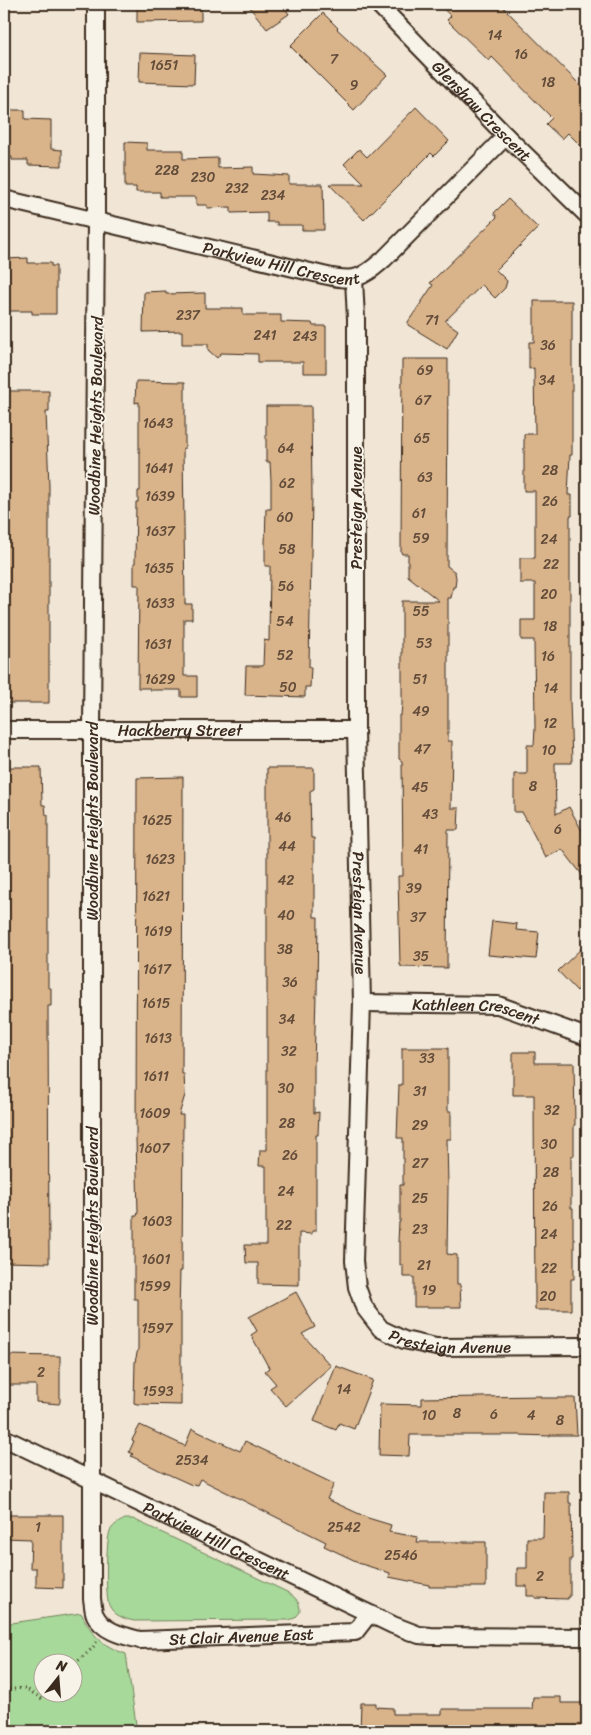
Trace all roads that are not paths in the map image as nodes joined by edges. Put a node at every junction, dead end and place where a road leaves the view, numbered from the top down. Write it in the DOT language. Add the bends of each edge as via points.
graph roads {
  1 [pos="378,4"];
  2 [pos="96,11"];
  3 [pos="506,136"];
  4 [pos="4,199"];
  5 [pos="587,215"];
  6 [pos="96,221"];
  7 [pos="354,279"];
  8 [pos="4,730"];
  9 [pos="92,730"];
  10 [pos="356,730"];
  11 [pos="362,1003"];
  12 [pos="587,1037"];
  13 [pos="587,1346"];
  14 [pos="4,1438"];
  15 [pos="93,1480"];
  16 [pos="369,1614"];
  17 [pos="106,1627"];
  18 [pos="587,1637"];
  1 -- 3 [label="street, Glenshaw Crescent"];
  2 -- 6 [label="street, Woodbine Heights Boulevard"];
  3 -- 5 [label="street, Glenshaw Crescent"];
  3 -- 7 [label="street, Parkview Hill Crescent" via="384,259"];
  4 -- 6 [label="street, Parkview Hill Crescent"];
  6 -- 7 [label="street, Parkview Hill Crescent" via="323,276"];
  6 -- 9 [label="street, Woodbine Heights Boulevard"];
  7 -- 10 [label="street, Presteign Avenue"];
  8 -- 9 [label="street, Hackberry Street"];
  9 -- 10 [label="street, Hackberry Street"];
  9 -- 15 [label="street, Woodbine Heights Boulevard"];
  10 -- 11 [label="street, Presteign Avenue"];
  11 -- 12 [label="street, Kathleen Crescent" via="498,1005"];
  11 -- 13 [label="street, Presteign Avenue" via="354,1260 356,1287 364,1307 382,1329 404,1340 436,1347"];
  14 -- 15 [label="street, Parkview Hill Crescent"];
  15 -- 16 [label="street, Parkview Hill Crescent"];
  15 -- 17 [label="street, Woodbine Heights Boulevard" via="92,1599 95,1615"];
  16 -- 17 [label="street, St Clair Avenue East" via="355,1632 140,1640 121,1636"];
  16 -- 18 [label="street, Parkview Hill Crescent" via="419,1635"];
}
